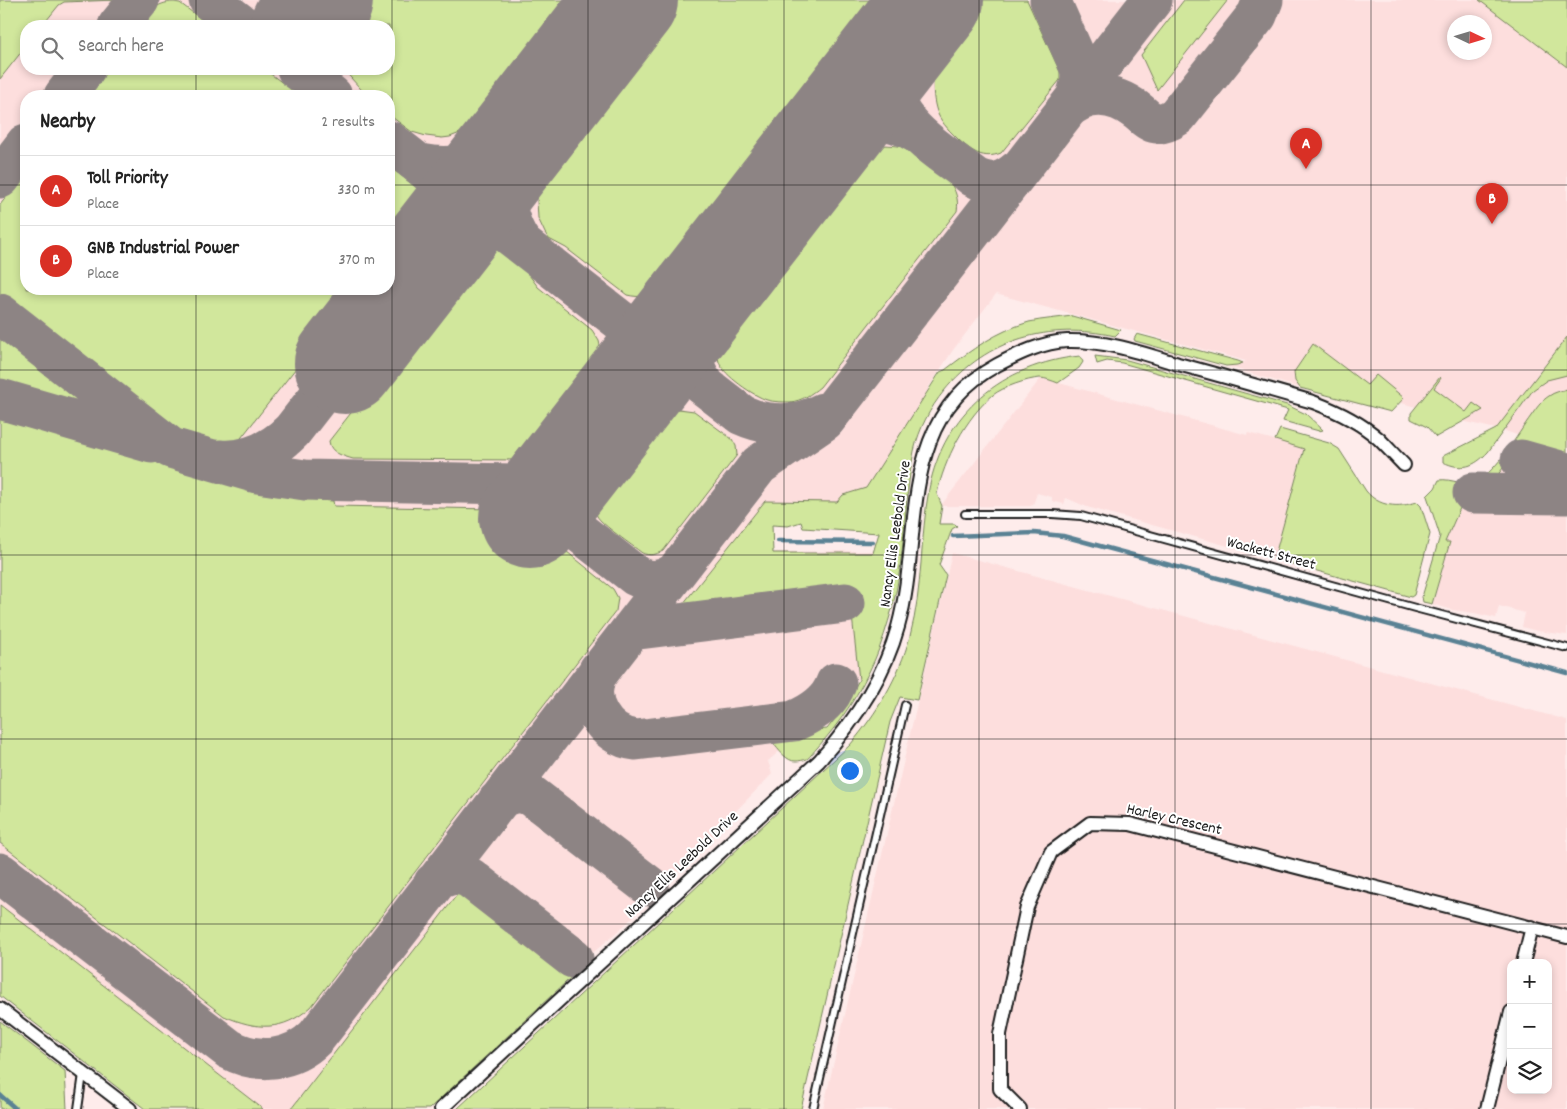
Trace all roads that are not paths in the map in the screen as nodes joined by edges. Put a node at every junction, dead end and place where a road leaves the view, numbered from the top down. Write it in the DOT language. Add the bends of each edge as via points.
graph roads {
  1 [pos="1404,465"];
  2 [pos="965,514"];
  3 [pos="1567,648"];
  4 [pos="905,706"];
  5 [pos="1532,927"];
  6 [pos="1567,937"];
  7 [pos="1524,959"];
  8 [pos="0,1009"];
  9 [pos="1507,1028"];
  10 [pos="83,1074"];
  11 [pos="78,1109"];
  12 [pos="130,1109"];
  13 [pos="441,1109"];
  14 [pos="813,1109"];
  15 [pos="1020,1109"];
  16 [pos="1487,1109"];
  1 -- 13 [label="street, Nancy Ellis Leebold Drive" via="1378,438 1338,412 1119,347 1085,342 1053,343 1017,355 986,371 959,392 928,444 919,477 908,579 898,627 887,660 850,723 819,761"];
  2 -- 3 [label="lane, Wackett Street" via="1081,516"];
  4 -- 14 [label="lane"];
  5 -- 6 [label="street, Harley Crescent"];
  5 -- 7 [label="street"];
  5 -- 15 [label="street, Harley Crescent" via="1130,824 1090,823 1051,852 1027,907 1000,1034 1000,1089"];
  8 -- 10 [label="street"];
  9 -- 16 [label="street"];
  10 -- 11 [label="lane"];
  10 -- 12 [label="street"];
}
